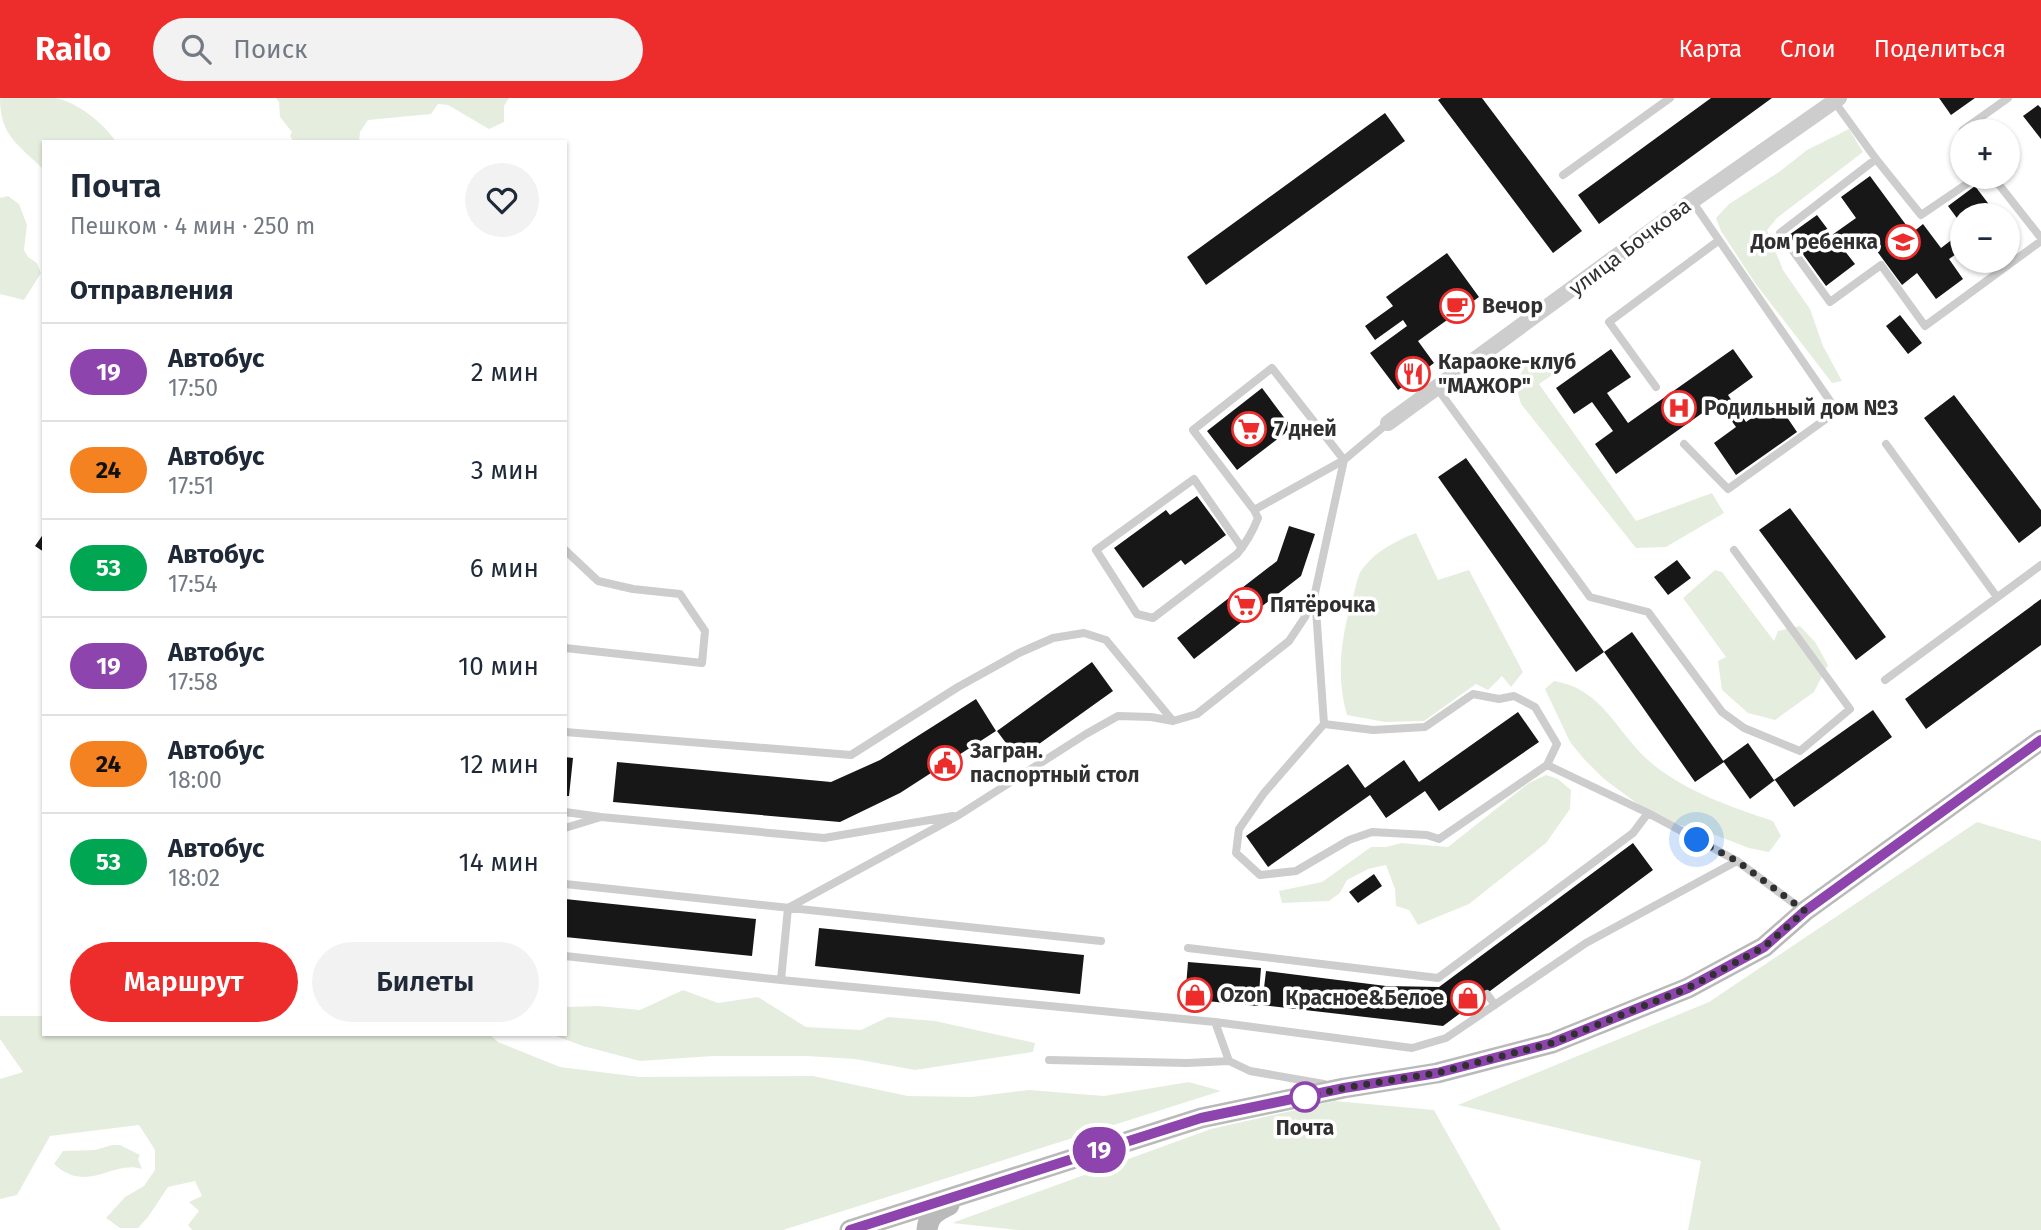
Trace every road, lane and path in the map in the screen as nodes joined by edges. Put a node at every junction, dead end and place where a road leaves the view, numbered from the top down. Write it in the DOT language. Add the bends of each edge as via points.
graph roads {
  1 [pos="1670,98"];
  2 [pos="2008,98"];
  3 [pos="1837,100"];
  4 [pos="1978,119"];
  5 [pos="1876,159"];
  6 [pos="1563,176"];
  7 [pos="1959,189"];
  8 [pos="2002,189"];
  9 [pos="1692,201"];
  10 [pos="2041,239"];
  11 [pos="1718,241"];
  12 [pos="1656,387"];
  13 [pos="1437,388"];
  14 [pos="1388,423"];
  15 [pos="1684,444"];
  16 [pos="1886,444"];
  17 [pos="1345,460"];
  18 [pos="1254,510"];
  19 [pos="1242,548"];
  20 [pos="1734,550"];
  21 [pos="567,552"];
  22 [pos="2041,565"];
  23 [pos="1315,593"];
  24 [pos="1997,597"];
  25 [pos="567,648"];
  26 [pos="1885,680"];
  27 [pos="1173,721"];
  28 [pos="1324,724"];
  29 [pos="567,732"];
  30 [pos="2041,740"];
  31 [pos="1547,765"];
  32 [pos="567,813"];
  33 [pos="1648,813"];
  34 [pos="959,815"];
  35 [pos="601,817"];
  36 [pos="567,827"];
  37 [pos="1737,861"];
  38 [pos="567,884"];
  39 [pos="788,908"];
  40 [pos="1805,911"];
  41 [pos="1101,942"];
  42 [pos="1188,948"];
  43 [pos="567,956"];
  44 [pos="781,980"];
  45 [pos="1487,994"];
  46 [pos="1495,1005"];
  47 [pos="1215,1022"];
  48 [pos="1049,1060"];
  49 [pos="1229,1061"];
  50 [pos="1344,1088"];
  51 [pos="992,1184"];
  52 [pos="850,1230"];
  53 [pos="926,1230"];
  1 -- 6 [label="lane"];
  2 -- 4 [label="lane"];
  3 -- 5 [label="lane"];
  3 -- 9 [label="street, улица Бочкова"];
  5 -- 7 [label="lane" via="1921,215"];
  5 -- 10 [label="lane" via="1780,233 1830,302 1881,265 1925,326"];
  8 -- 10 [label="lane"];
  9 -- 11 [label="lane"];
  9 -- 13 [label="street, улица Бочкова"];
  11 -- 12 [label="lane" via="1609,321"];
  11 -- 15 [label="lane" via="1836,411 1728,489"];
  13 -- 14 [label="street, улица Бочкова"];
  13 -- 20 [label="lane" via="1590,597 1648,612 1722,712 1744,729 1800,751 1850,709"];
  14 -- 17 [label="lane"];
  16 -- 24 [label="lane"];
  17 -- 18 [label="lane"];
  17 -- 18 [label="lane" via="1272,368 1193,430"];
  17 -- 23 [label="lane"];
  18 -- 19 [label="lane" via="1258,518"];
  19 -- 19 [label="lane" via="1153,618 1137,614 1096,550 1194,479"];
  21 -- 25 [label="lane" via="598,581 680,594 705,631 702,663"];
  22 -- 24 [label="lane"];
  23 -- 27 [label="lane" via="1289,641 1197,714"];
  23 -- 28 [label="lane"];
  24 -- 26 [label="lane"];
  27 -- 29 [label="lane" via="1106,640 1084,633 1053,638 1019,653 851,754"];
  27 -- 34 [label="lane" via="1118,716"];
  28 -- 31 [label="lane" via="1374,730 1426,727 1473,695 1514,696 1535,706 1557,744"];
  28 -- 31 [label="lane" via="1264,793 1239,830 1236,853 1260,875 1296,871 1372,832 1439,839"];
  30 -- 40 [label="street"];
  31 -- 33 [label="lane"];
  32 -- 35 [label="lane"];
  33 -- 37 [label="lane"];
  33 -- 42 [label="lane" via="1633,832 1465,964 1438,978"];
  34 -- 35 [label="lane" via="824,838"];
  34 -- 39 [label="lane"];
  35 -- 36 [label="lane"];
  37 -- 40 [label="lane"];
  37 -- 46 [label="lane" via="1586,943"];
  38 -- 39 [label="lane"];
  39 -- 41 [label="lane"];
  39 -- 44 [label="lane"];
  40 -- 50 [label="street" via="1764,947 1688,988 1552,1043 1437,1073"];
  43 -- 44 [label="lane"];
  44 -- 47 [label="lane"];
  45 -- 46 [label="lane"];
  46 -- 47 [label="lane" via="1446,1038 1412,1048"];
  47 -- 49 [label="lane"];
  48 -- 49 [label="lane"];
  49 -- 50 [label="lane" via="1250,1071"];
  50 -- 51 [label="street" via="1201,1118"];
  51 -- 52 [label="street"];
  51 -- 53 [label="street" via="931,1216"];
}
